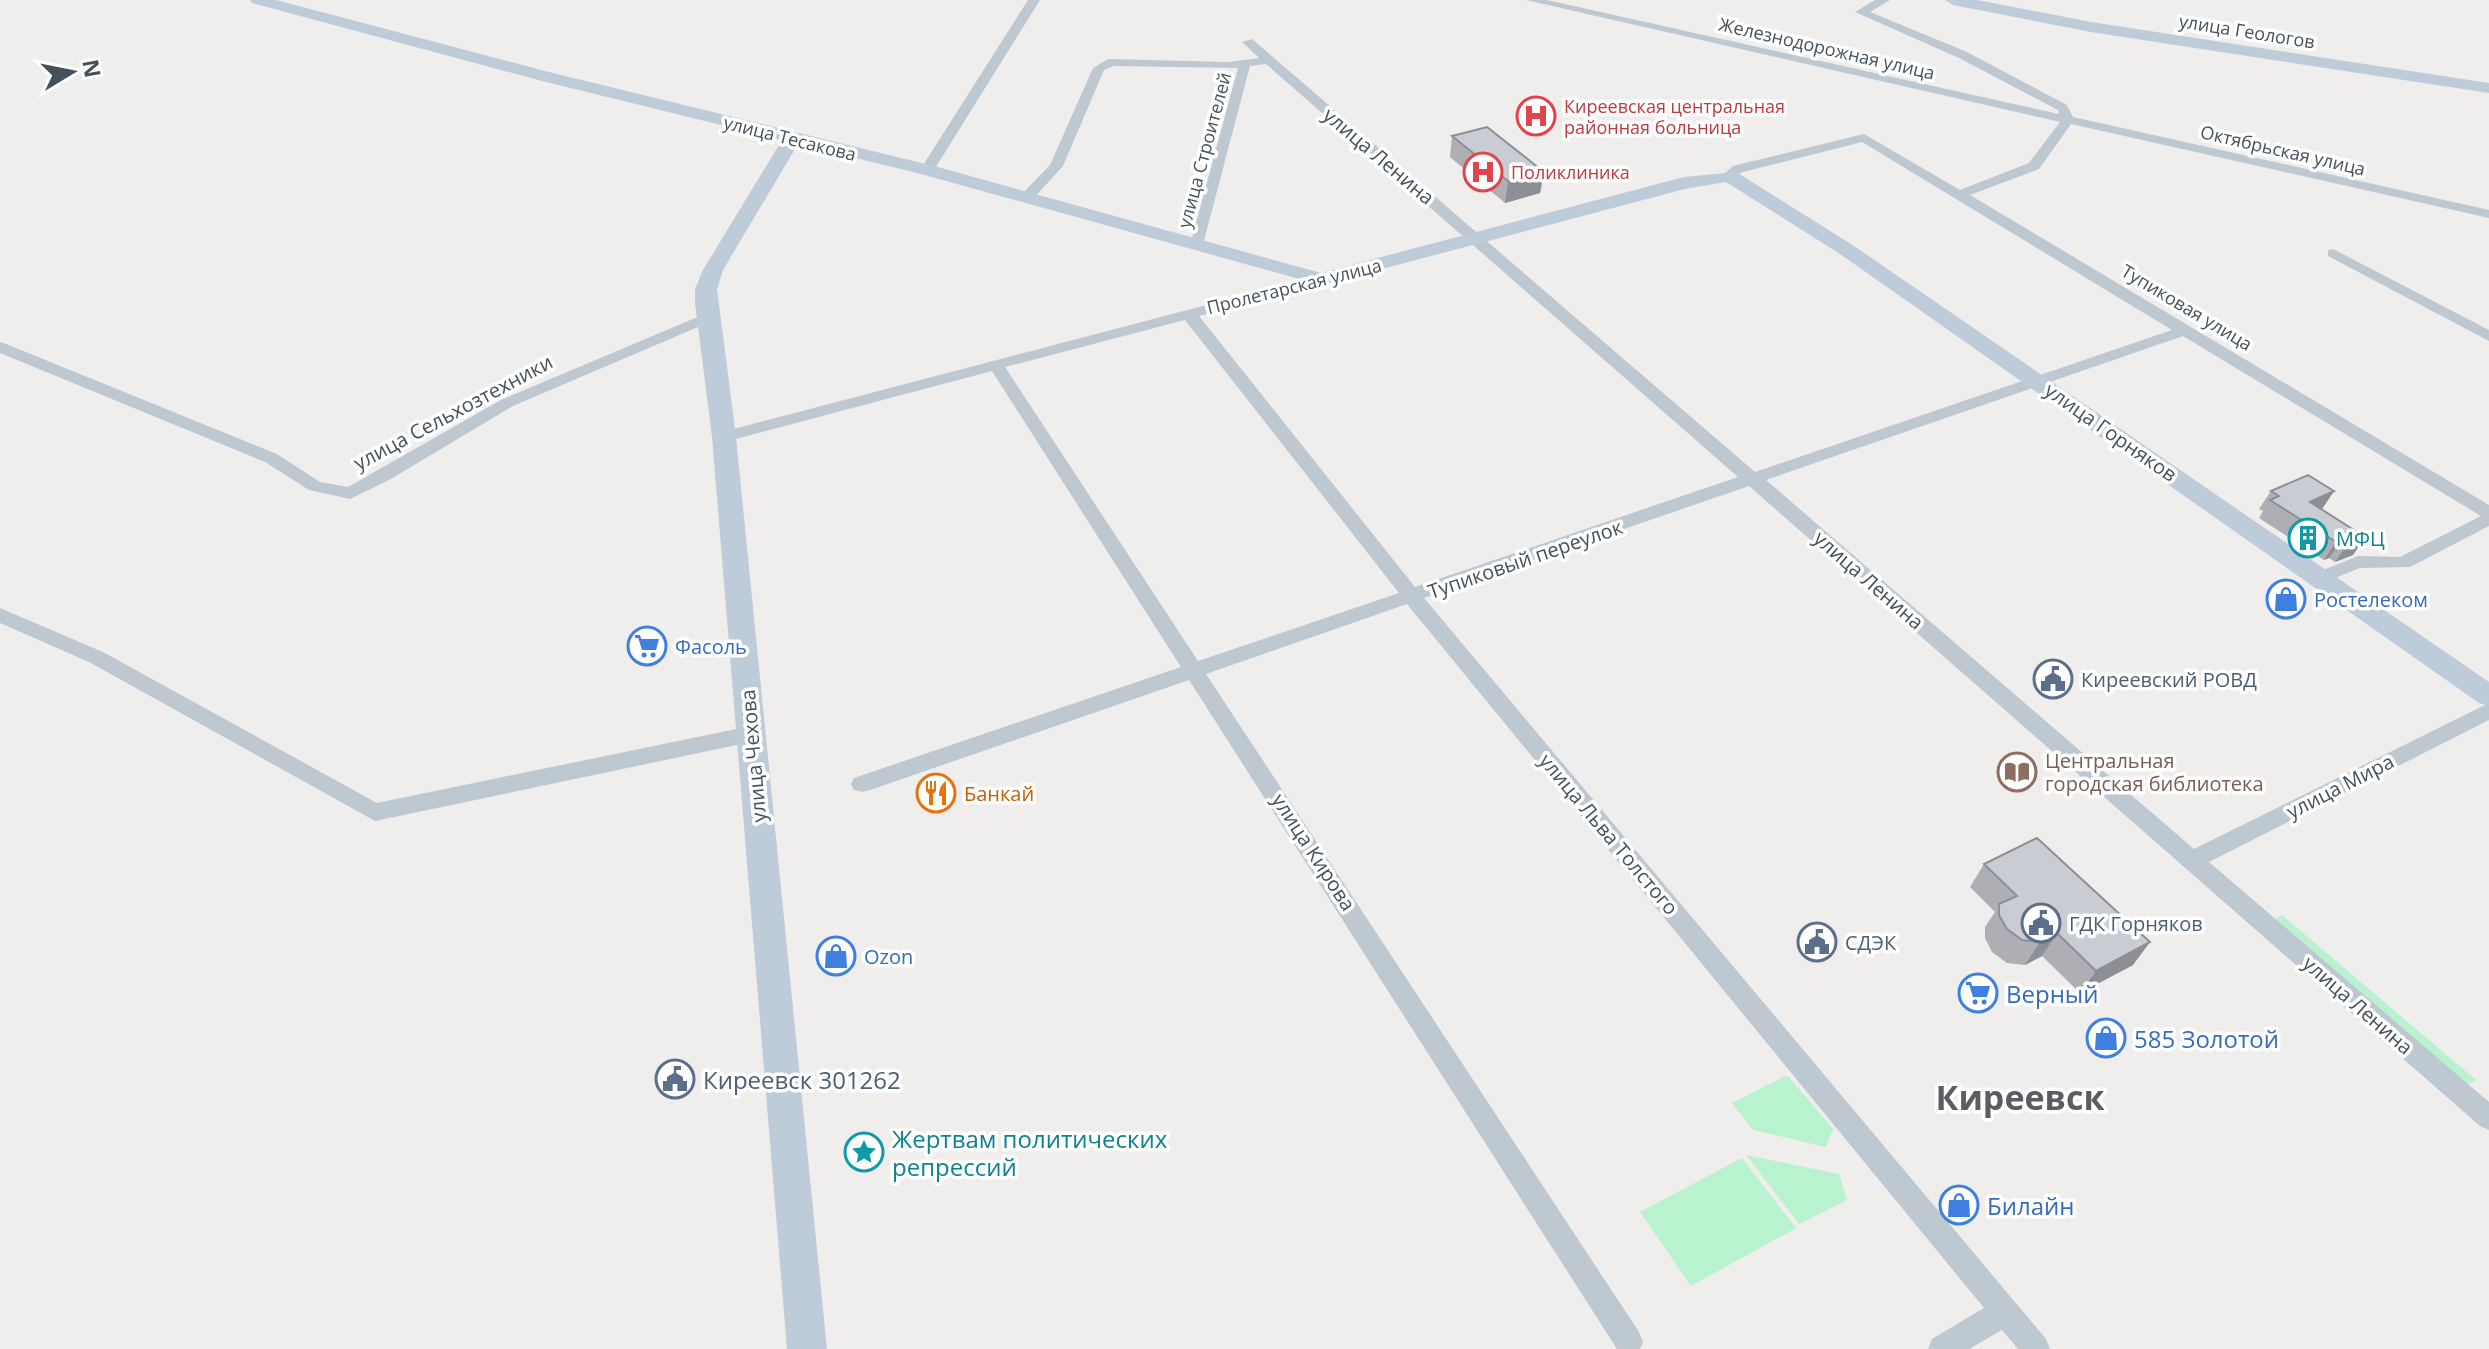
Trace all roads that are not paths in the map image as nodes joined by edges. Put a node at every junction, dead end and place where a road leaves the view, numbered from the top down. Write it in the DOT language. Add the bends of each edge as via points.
graph roads {
  1 [pos="258,0"];
  2 [pos="1034,0"];
  3 [pos="1532,0"];
  4 [pos="1884,0"];
  5 [pos="1953,0"];
  6 [pos="1248,42"];
  7 [pos="1267,60"];
  8 [pos="1245,64"];
  9 [pos="2489,88"];
  10 [pos="2068,120"];
  11 [pos="1864,138"];
  12 [pos="792,139"];
  13 [pos="927,170"];
  14 [pos="1729,176"];
  15 [pos="1961,194"];
  16 [pos="1027,197"];
  17 [pos="2489,214"];
  18 [pos="1477,238"];
  19 [pos="1197,245"];
  20 [pos="2333,253"];
  21 [pos="1321,279"];
  22 [pos="1188,313"];
  23 [pos="707,318"];
  24 [pos="2186,330"];
  25 [pos="2489,336"];
  26 [pos="0,347"];
  27 [pos="995,364"];
  28 [pos="2040,382"];
  29 [pos="724,437"];
  30 [pos="1754,480"];
  31 [pos="2489,516"];
  32 [pos="2320,578"];
  33 [pos="1413,598"];
  34 [pos="0,615"];
  35 [pos="1197,671"];
  36 [pos="2489,696"];
  37 [pos="2489,711"];
  38 [pos="751,734"];
  39 [pos="862,784"];
  40 [pos="2192,860"];
  41 [pos="2489,1118"];
  42 [pos="2005,1312"];
  43 [pos="1629,1342"];
  44 [pos="807,1349"];
  45 [pos="1942,1349"];
  46 [pos="2036,1349"];
  1 -- 12 [label="main road, улица Тесакова"];
  2 -- 13 [label="street"];
  3 -- 10 [label="street, Железнодорожная улица"];
  4 -- 10 [label="street" via="1861,12 1963,55 2063,108"];
  5 -- 9 [label="main road, улица Геологов" via="2091,27"];
  6 -- 7 [label="street, улица Ленина"];
  7 -- 8 [label="street, улица Строителей"];
  7 -- 18 [label="street, улица Ленина"];
  8 -- 16 [label="street, улица Строителей" via="1112,62 1099,68 1056,166"];
  8 -- 19 [label="street, улица Строителей"];
  10 -- 15 [label="street" via="2034,166"];
  10 -- 17 [label="street, Октябрьская улица"];
  11 -- 14 [label="street, Пролетарская улица" via="1738,169"];
  11 -- 15 [label="street, Тупиковая улица"];
  12 -- 13 [label="main road, улица Тесакова"];
  12 -- 23 [label="main road, улица Чехова" via="713,270 706,289"];
  13 -- 16 [label="main road, улица Тесакова"];
  14 -- 18 [label="main road, Пролетарская улица"];
  14 -- 28 [label="main road, улица Горняков"];
  15 -- 24 [label="street, Тупиковая улица"];
  16 -- 19 [label="main road, улица Тесакова"];
  18 -- 21 [label="main road, Пролетарская улица"];
  18 -- 30 [label="street, улица Ленина"];
  19 -- 21 [label="main road, улица Тесакова"];
  20 -- 25 [label="street"];
  21 -- 22 [label="street, Пролетарская улица"];
  22 -- 27 [label="street, Пролетарская улица"];
  22 -- 33 [label="street, улица Льва Толстого"];
  23 -- 26 [label="street, улица Сельхозтехники" via="507,403 350,493 315,486 271,458"];
  23 -- 29 [label="main road, улица Чехова"];
  24 -- 28 [label="street, Тупиковый переулок"];
  24 -- 31 [label="street, Тупиковая улица"];
  27 -- 29 [label="street, Пролетарская улица"];
  27 -- 35 [label="street, улица Кирова"];
  28 -- 30 [label="street, Тупиковый переулок"];
  28 -- 32 [label="main road, улица Горняков"];
  29 -- 38 [label="main road, улица Чехова"];
  30 -- 33 [label="street, Тупиковый переулок"];
  30 -- 40 [label="street, улица Ленина"];
  31 -- 32 [label="street" via="2403,563 2358,562"];
  32 -- 36 [label="main road, улица Горняков"];
  33 -- 35 [label="street, Тупиковый переулок"];
  33 -- 42 [label="street, улица Льва Толстого"];
  34 -- 38 [label="street" via="96,657 375,812"];
  35 -- 39 [label="street, Тупиковый переулок"];
  35 -- 43 [label="street, улица Кирова"];
  37 -- 40 [label="street, улица Мира"];
  38 -- 44 [label="main road, улица Чехова"];
  40 -- 41 [label="street, улица Ленина"];
  42 -- 45 [label="street"];
  42 -- 46 [label="street, улица Льва Толстого"];
}
